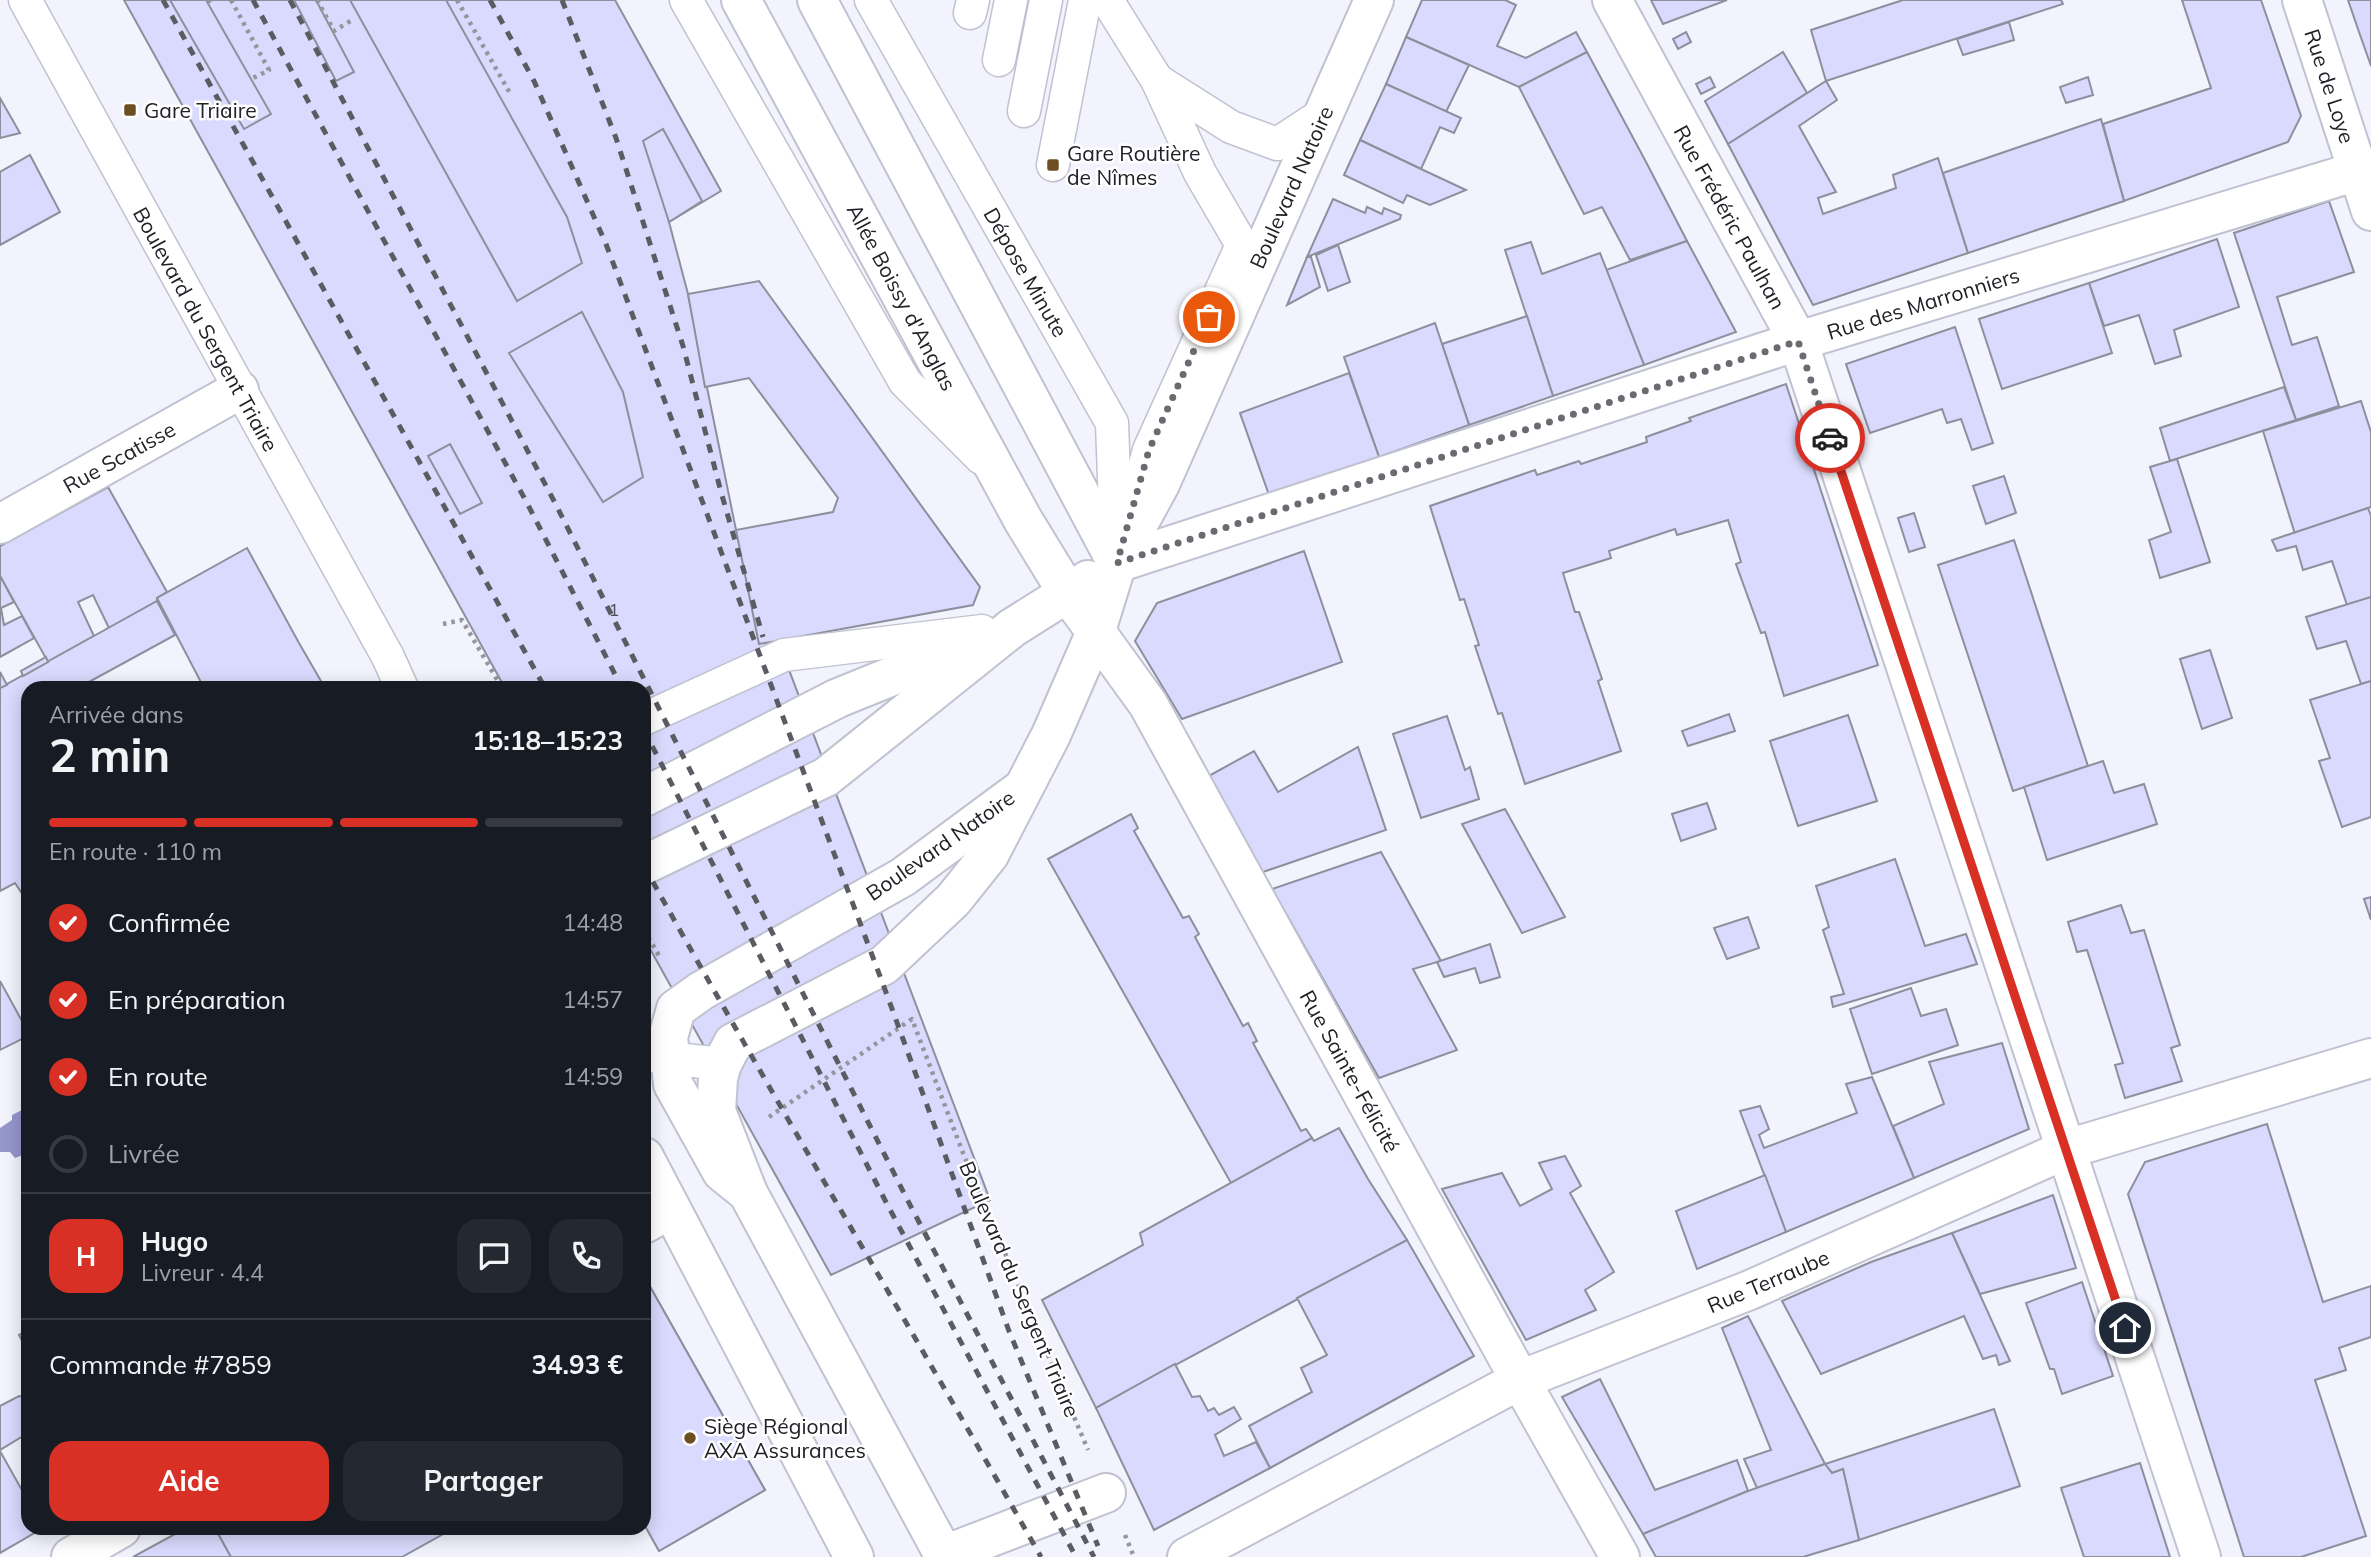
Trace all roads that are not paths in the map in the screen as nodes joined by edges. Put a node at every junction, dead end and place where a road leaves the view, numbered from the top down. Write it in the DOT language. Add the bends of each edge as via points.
graph roads {
  1 [pos="25,0"];
  2 [pos="686,0"];
  3 [pos="741,0"];
  4 [pos="817,0"];
  5 [pos="871,0"];
  6 [pos="1011,0"];
  7 [pos="1046,0"];
  8 [pos="1085,0"];
  9 [pos="1107,0"];
  10 [pos="1374,0"];
  11 [pos="1612,0"];
  12 [pos="2302,0"];
  13 [pos="999,60"];
  14 [pos="1157,80"];
  15 [pos="1024,111"];
  16 [pos="1323,114"];
  17 [pos="1053,165"];
  18 [pos="2364,168"];
  19 [pos="2371,211"];
  20 [pos="1798,341"];
  21 [pos="239,390"];
  22 [pos="998,474"];
  23 [pos="0,524"];
  24 [pos="1117,563"];
  25 [pos="1067,593"];
  26 [pos="1012,628"];
  27 [pos="1095,634"];
  28 [pos="388,657"];
  29 [pos="399,681"];
  30 [pos="411,681"];
  31 [pos="651,716"];
  32 [pos="1022,789"];
  33 [pos="651,793"];
  34 [pos="651,862"];
  35 [pos="656,1049"];
  36 [pos="2371,1058"];
  37 [pos="722,1064"];
  38 [pos="2067,1149"];
  39 [pos="651,1189"];
  40 [pos="748,1193"];
  41 [pos="657,1217"];
  42 [pos="1520,1380"];
  43 [pos="1106,1493"];
  44 [pos="109,1535"];
  45 [pos="944,1556"];
  46 [pos="71,1557"];
  47 [pos="855,1557"];
  48 [pos="1187,1557"];
  49 [pos="1620,1557"];
  50 [pos="2201,1557"];
  1 -- 21 [label="lane, Boulevard du Sergent Triaire"];
  2 -- 22 [label="lane" via="905,382"];
  3 -- 22 [label="street, Allée Boissy d'Anglas"];
  4 -- 24 [label="street"];
  5 -- 24 [label="lane, Dépose Minute" via="1112,423"];
  6 -- 13 [label="lane"];
  7 -- 15 [label="lane"];
  8 -- 17 [label="lane"];
  9 -- 14 [label="lane"];
  10 -- 16 [label="street, Boulevard Natoire"];
  11 -- 20 [label="street, Rue Frédéric Paulhan"];
  12 -- 18 [label="street, Rue de Loye"];
  14 -- 16 [label="lane" via="1231,127 1277,144"];
  14 -- 24 [label="lane, Boulevard Natoire" via="1200,173 1242,245 1149,450"];
  16 -- 24 [label="street, Boulevard Natoire" via="1160,484"];
  18 -- 19 [label="street, Rue de Loye"];
  18 -- 20 [label="street, Rue des Marronniers"];
  20 -- 24 [label="street, Rue des Marronniers"];
  20 -- 38 [label="street, Rue Frédéric Paulhan"];
  21 -- 23 [label="street, Rue Scatisse"];
  21 -- 28 [label="lane, Boulevard du Sergent Triaire"];
  22 -- 25 [label="street, Allée Boissy d'Anglas"];
  24 -- 25 [label="street"];
  24 -- 27 [label="street, Boulevard Natoire"];
  25 -- 26 [label="street"];
  25 -- 27 [label="street, Rue Sainte-Félicité"];
  26 -- 31 [label="lane" via="784,655"];
  26 -- 33 [label="street" via="838,698"];
  26 -- 34 [label="street" via="826,777"];
  27 -- 32 [label="street, Boulevard Natoire"];
  27 -- 42 [label="street, Rue Sainte-Félicité" via="1148,704"];
  28 -- 29 [label="lane, Boulevard du Sergent Triaire"];
  28 -- 30 [label="lane, Boulevard du Sergent Triaire"];
  32 -- 35 [label="street, Boulevard Natoire" via="902,877 701,991 676,1009"];
  32 -- 37 [label="street" via="989,855 953,900 892,958 733,1043"];
  35 -- 37 [label="lane"];
  35 -- 40 [label="street" via="722,1172"];
  36 -- 38 [label="street, Rue Terraube"];
  37 -- 40 [label="street" via="716,1111"];
  38 -- 42 [label="street, Rue Terraube" via="1750,1290"];
  38 -- 50 [label="street, Rue Frédéric Paulhan"];
  39 -- 41 [label="street"];
  40 -- 45 [label="street"];
  41 -- 47 [label="street"];
  42 -- 48 [label="street, Rue Terraube"];
  42 -- 49 [label="street, Rue Sainte-Félicité"];
  43 -- 45 [label="street"];
  44 -- 46 [label="street"];
}
